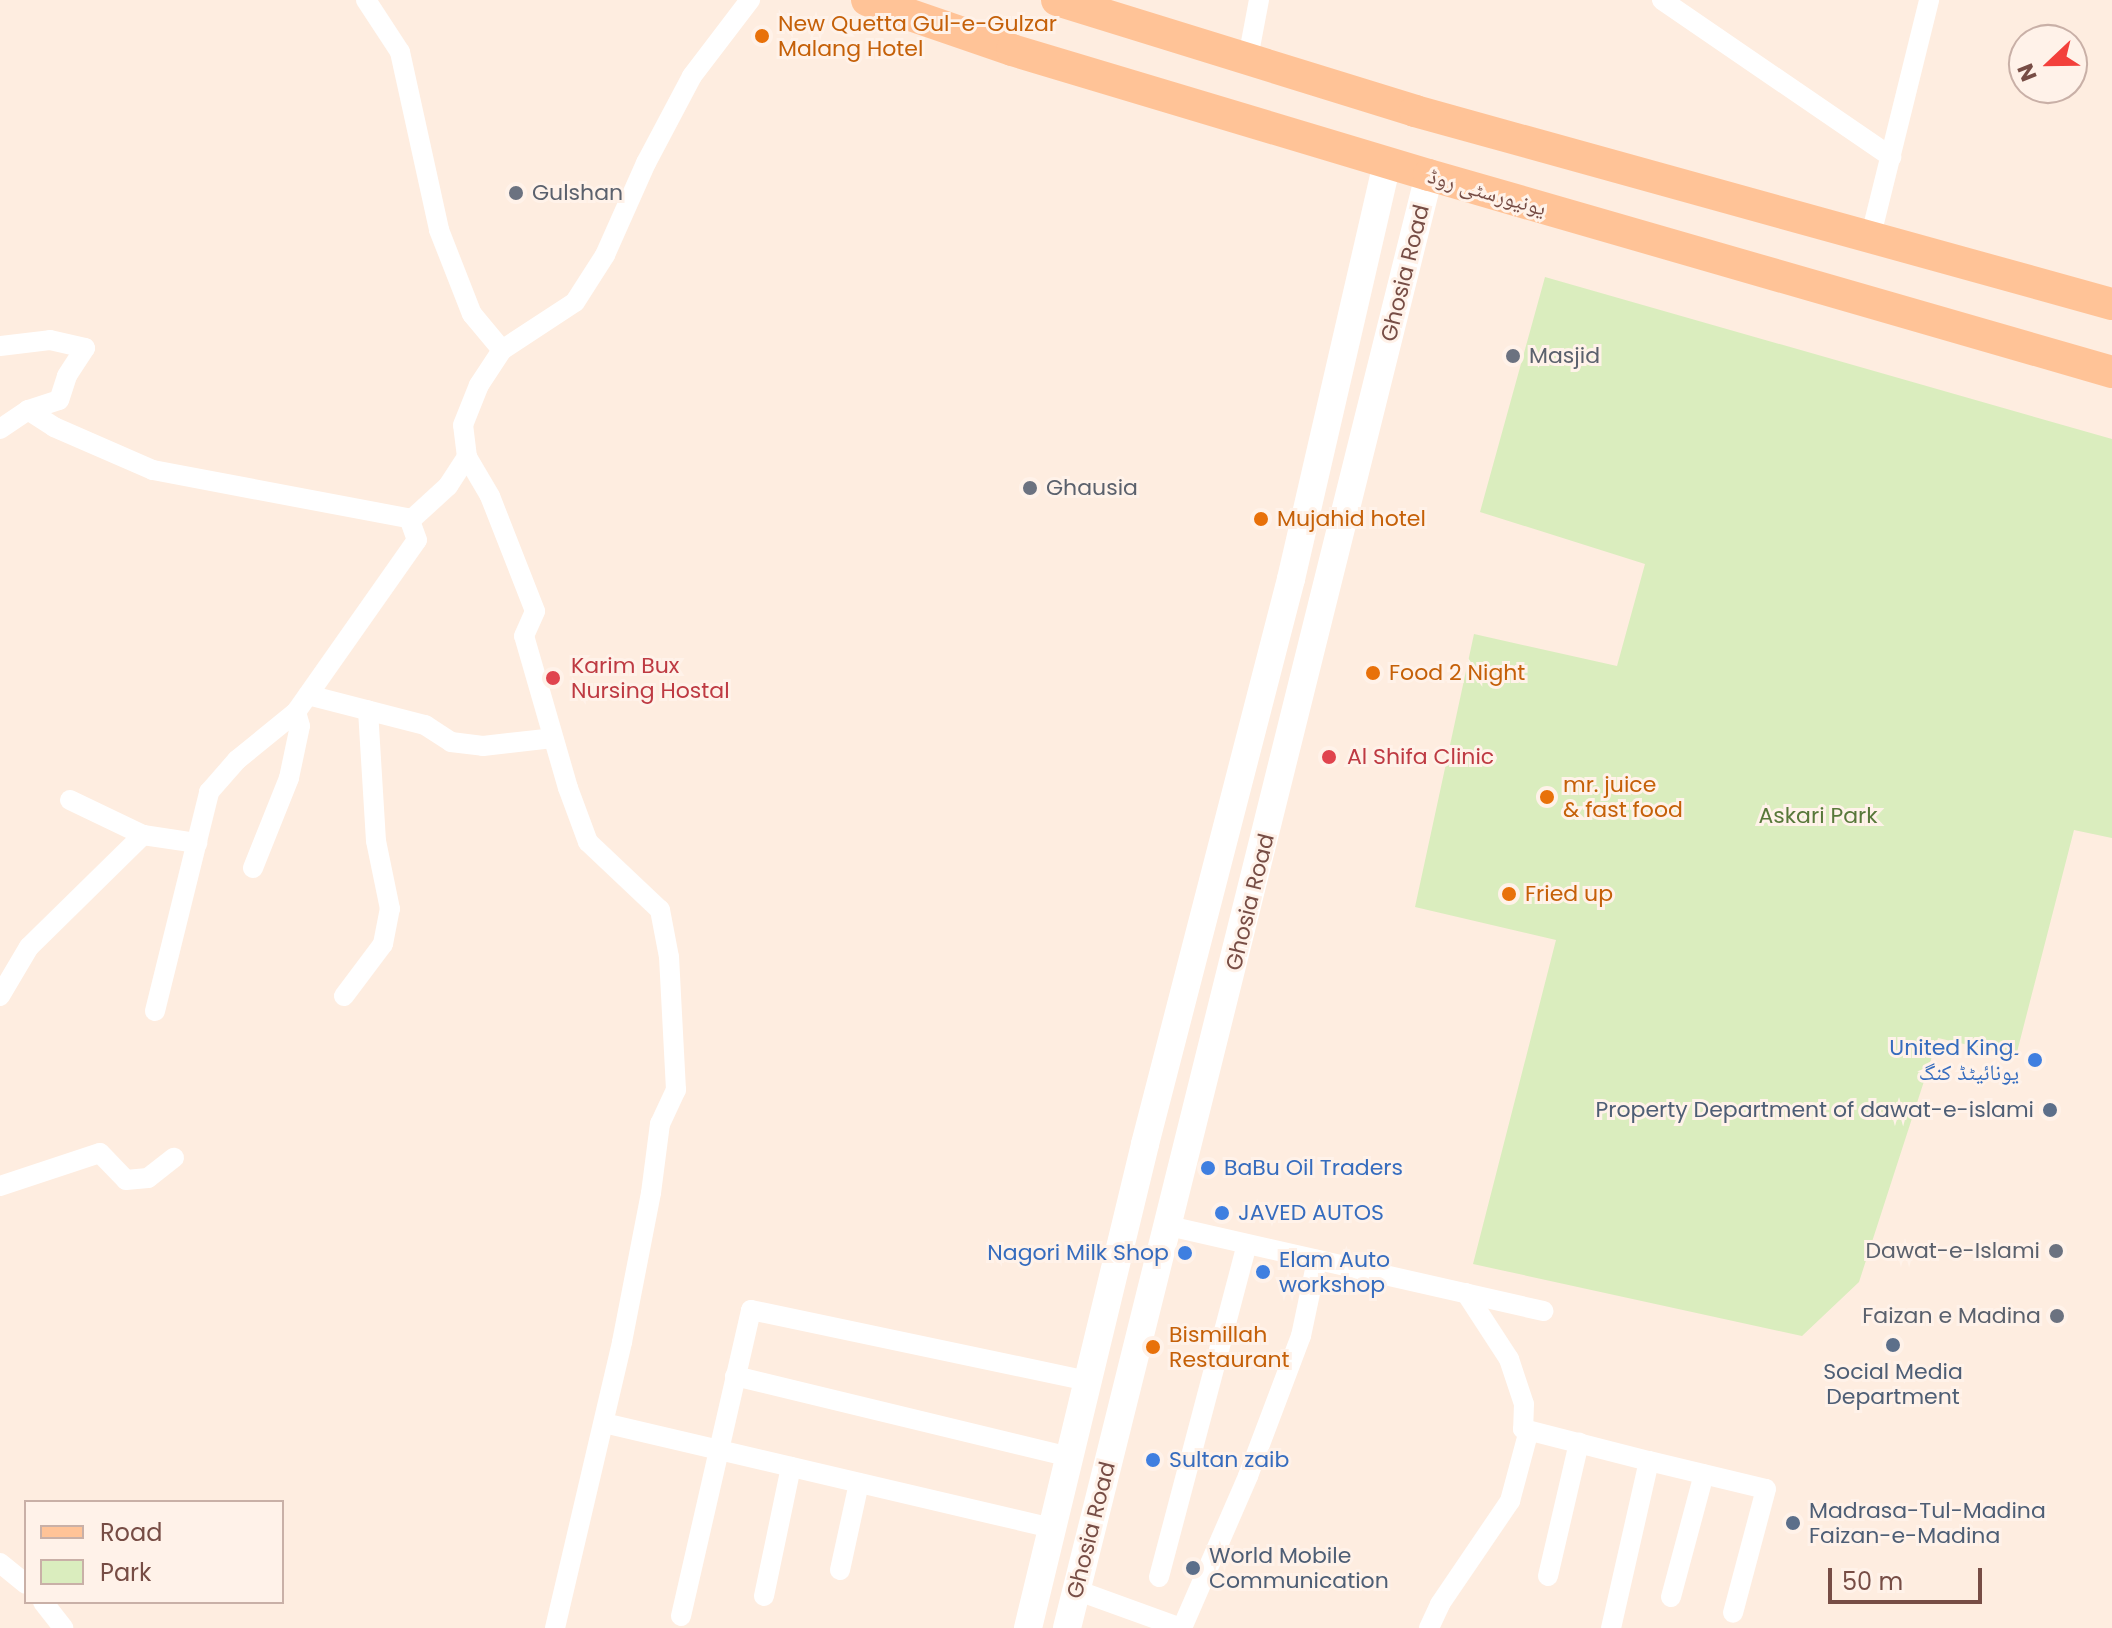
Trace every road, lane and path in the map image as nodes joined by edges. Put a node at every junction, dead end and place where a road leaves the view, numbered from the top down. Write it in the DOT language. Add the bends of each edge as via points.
graph roads {
  1 [pos="366,0"];
  2 [pos="750,0"];
  3 [pos="867,0"];
  4 [pos="1057,0"];
  5 [pos="1259,0"];
  6 [pos="1662,0"];
  7 [pos="1929,0"];
  8 [pos="1248,58"];
  9 [pos="1891,157"];
  10 [pos="1387,162"];
  11 [pos="1429,175"];
  12 [pos="1870,239"];
  13 [pos="2112,304"];
  14 [pos="0,346"];
  15 [pos="502,350"];
  16 [pos="2112,372"];
  17 [pos="28,410"];
  18 [pos="0,429"];
  19 [pos="467,457"];
  20 [pos="409,518"];
  21 [pos="302,703"];
  22 [pos="368,710"];
  23 [pos="553,738"];
  24 [pos="70,800"];
  25 [pos="143,835"];
  26 [pos="197,843"];
  27 [pos="253,868"];
  28 [pos="0,996"];
  29 [pos="344,996"];
  30 [pos="155,1011"];
  31 [pos="174,1158"];
  32 [pos="0,1186"];
  33 [pos="1164,1238"];
  34 [pos="1121,1241"];
  35 [pos="1247,1244"];
  36 [pos="1317,1260"];
  37 [pos="1466,1293"];
  38 [pos="1543,1311"];
  39 [pos="735,1376"];
  40 [pos="1087,1381"];
  41 [pos="604,1423"];
  42 [pos="1529,1430"];
  43 [pos="1579,1443"];
  44 [pos="717,1450"];
  45 [pos="1069,1457"];
  46 [pos="1649,1461"];
  47 [pos="791,1467"];
  48 [pos="1704,1474"];
  49 [pos="859,1483"];
  50 [pos="1052,1528"];
  51 [pos="0,1563"];
  52 [pos="840,1570"];
  53 [pos="1548,1576"];
  54 [pos="1159,1577"];
  55 [pos="24,1582"];
  56 [pos="1076,1590"];
  57 [pos="764,1596"];
  58 [pos="1671,1597"];
  59 [pos="45,1604"];
  60 [pos="1733,1613"];
  61 [pos="681,1616"];
  62 [pos="63,1628"];
  63 [pos="555,1628"];
  64 [pos="1028,1628"];
  65 [pos="1067,1628"];
  66 [pos="1182,1628"];
  67 [pos="1429,1628"];
  68 [pos="1611,1628"];
  1 -- 15 [label="street" via="400,52 444,244 472,314"];
  2 -- 15 [label="street" via="692,76 605,255 575,302"];
  3 -- 10 [label="main road, یونیورسٹی روڈ" via="1012,50"];
  4 -- 8 [label="main road"];
  5 -- 8 [label="street"];
  6 -- 9 [label="street"];
  7 -- 9 [label="street"];
  8 -- 12 [label="main road" via="1415,111"];
  9 -- 12 [label="street"];
  10 -- 11 [label="main road, یونیورسٹی روڈ"];
  10 -- 34 [label="main road" via="1288,594"];
  11 -- 16 [label="main road, یونیورسٹی روڈ"];
  11 -- 33 [label="main road, Ghosia Road"];
  12 -- 13 [label="main road"];
  14 -- 17 [label="street" via="50,340 85,348 59,400"];
  15 -- 19 [label="street" via="479,385 463,425"];
  17 -- 18 [label="street"];
  17 -- 20 [label="street" via="54,427 153,470"];
  19 -- 20 [label="street" via="448,486"];
  19 -- 23 [label="street" via="490,496 535,611 524,636"];
  20 -- 21 [label="street" via="417,540"];
  21 -- 22 [label="street"];
  21 -- 26 [label="street" via="209,792"];
  21 -- 27 [label="street" via="289,778"];
  22 -- 23 [label="street" via="425,725 451,742 483,746"];
  22 -- 29 [label="street" via="376,841 390,909 383,944"];
  23 -- 41 [label="street" via="588,842 660,910 669,957 676,1090 660,1124"];
  24 -- 25 [label="street"];
  25 -- 26 [label="street"];
  25 -- 28 [label="street" via="29,947"];
  26 -- 30 [label="street"];
  31 -- 32 [label="street" via="148,1178 126,1180 100,1153"];
  33 -- 34 [label="main road"];
  33 -- 35 [label="street"];
  33 -- 56 [label="main road, Ghosia Road"];
  34 -- 40 [label="main road"];
  35 -- 36 [label="street"];
  35 -- 54 [label="street"];
  36 -- 37 [label="street"];
  36 -- 66 [label="street" via="1301,1336"];
  37 -- 38 [label="street"];
  37 -- 42 [label="street" via="1509,1359 1524,1404 1523,1429"];
  39 -- 40 [label="street" via="751,1310"];
  39 -- 44 [label="street"];
  39 -- 45 [label="street"];
  40 -- 45 [label="main road"];
  41 -- 44 [label="street"];
  41 -- 63 [label="street"];
  42 -- 43 [label="street"];
  42 -- 67 [label="street" via="1510,1501"];
  43 -- 46 [label="street"];
  43 -- 53 [label="street"];
  44 -- 47 [label="street"];
  44 -- 61 [label="street"];
  45 -- 50 [label="main road"];
  46 -- 48 [label="street"];
  46 -- 68 [label="street"];
  47 -- 49 [label="street"];
  47 -- 57 [label="street"];
  48 -- 58 [label="street"];
  48 -- 60 [label="street" via="1766,1489"];
  49 -- 50 [label="street"];
  49 -- 52 [label="street"];
  50 -- 64 [label="main road"];
  51 -- 55 [label="street"];
  56 -- 65 [label="main road, Ghosia Road"];
  56 -- 66 [label="street"];
  59 -- 62 [label="street"];
}
